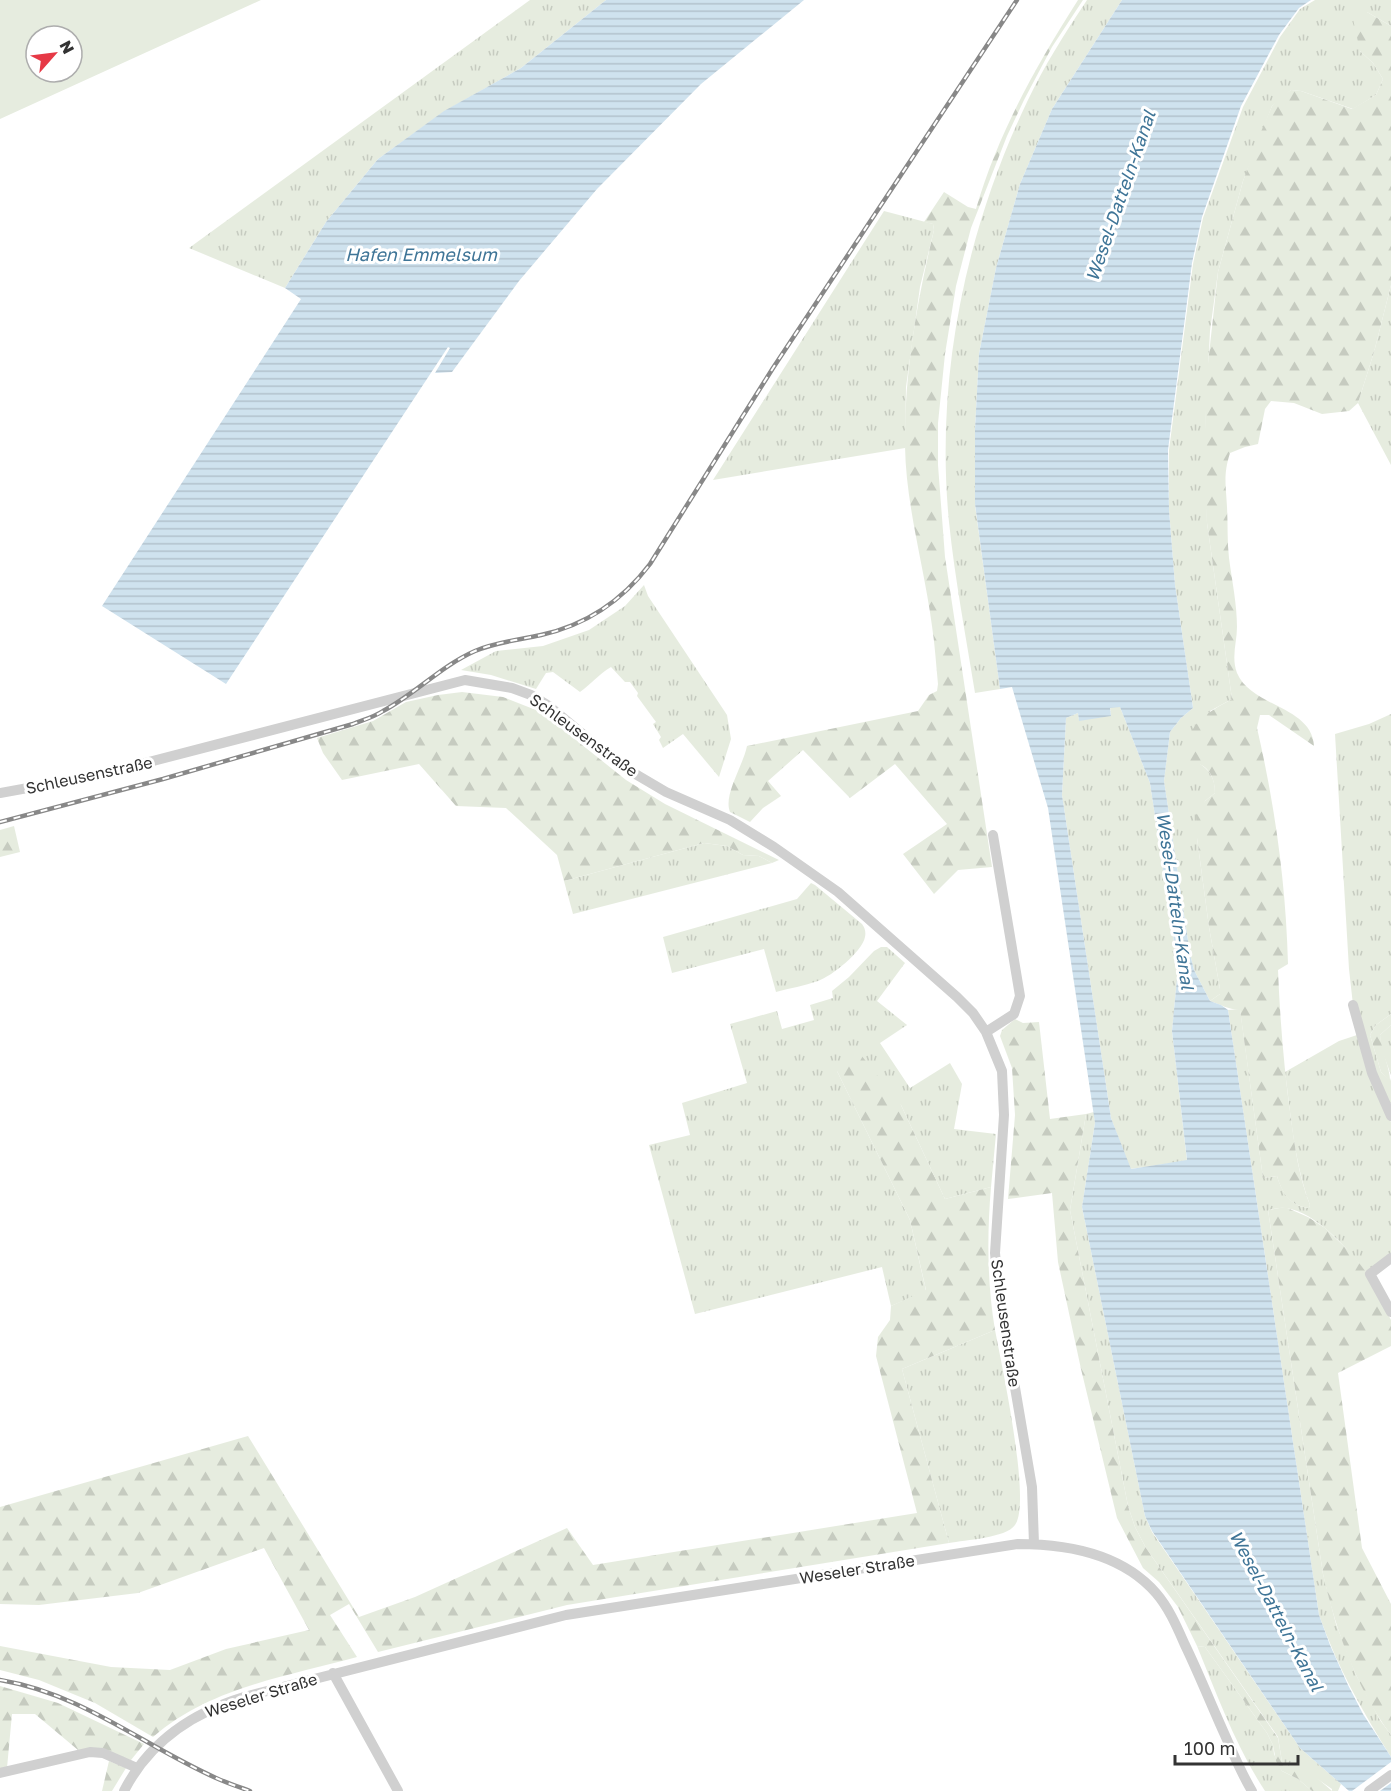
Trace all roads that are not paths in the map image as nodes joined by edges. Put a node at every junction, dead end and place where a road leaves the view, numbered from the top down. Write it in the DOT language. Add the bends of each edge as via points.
graph roads {
  1 [pos="0,793"];
  2 [pos="993,835"];
  3 [pos="1353,1005"];
  4 [pos="986,1032"];
  5 [pos="1391,1116"];
  6 [pos="1391,1258"];
  7 [pos="1391,1312"];
  8 [pos="1034,1544"];
  9 [pos="333,1673"];
  10 [pos="137,1768"];
  11 [pos="0,1773"];
  12 [pos="1391,1775"];
  13 [pos="124,1791"];
  14 [pos="398,1791"];
  15 [pos="1252,1791"];
  16 [pos="1369,1791"];
  1 -- 4 [label="street, Schleusenstraße" via="99,775 465,680 512,688 549,706 621,765 666,792 730,820 817,876 957,997"];
  2 -- 4 [label="street" via="1020,996 1014,1014"];
  3 -- 5 [label="street" via="1372,1073"];
  4 -- 8 [label="street, Schleusenstraße" via="1002,1071 995,1253 1032,1487"];
  6 -- 7 [label="street" via="1370,1274"];
  8 -- 9 [label="street, Weseler Straße" via="590,1611"];
  8 -- 15 [label="street, Weseler Straße" via="1073,1549 1117,1563 1157,1594 1173,1617"];
  9 -- 10 [label="street, Weseler Straße" via="201,1713 165,1738"];
  9 -- 14 [label="street, Weseler Straße"];
  10 -- 11 [label="street" via="103,1753 90,1752"];
  10 -- 13 [label="street, Weseler Straße"];
  12 -- 16 [label="street"];
}
